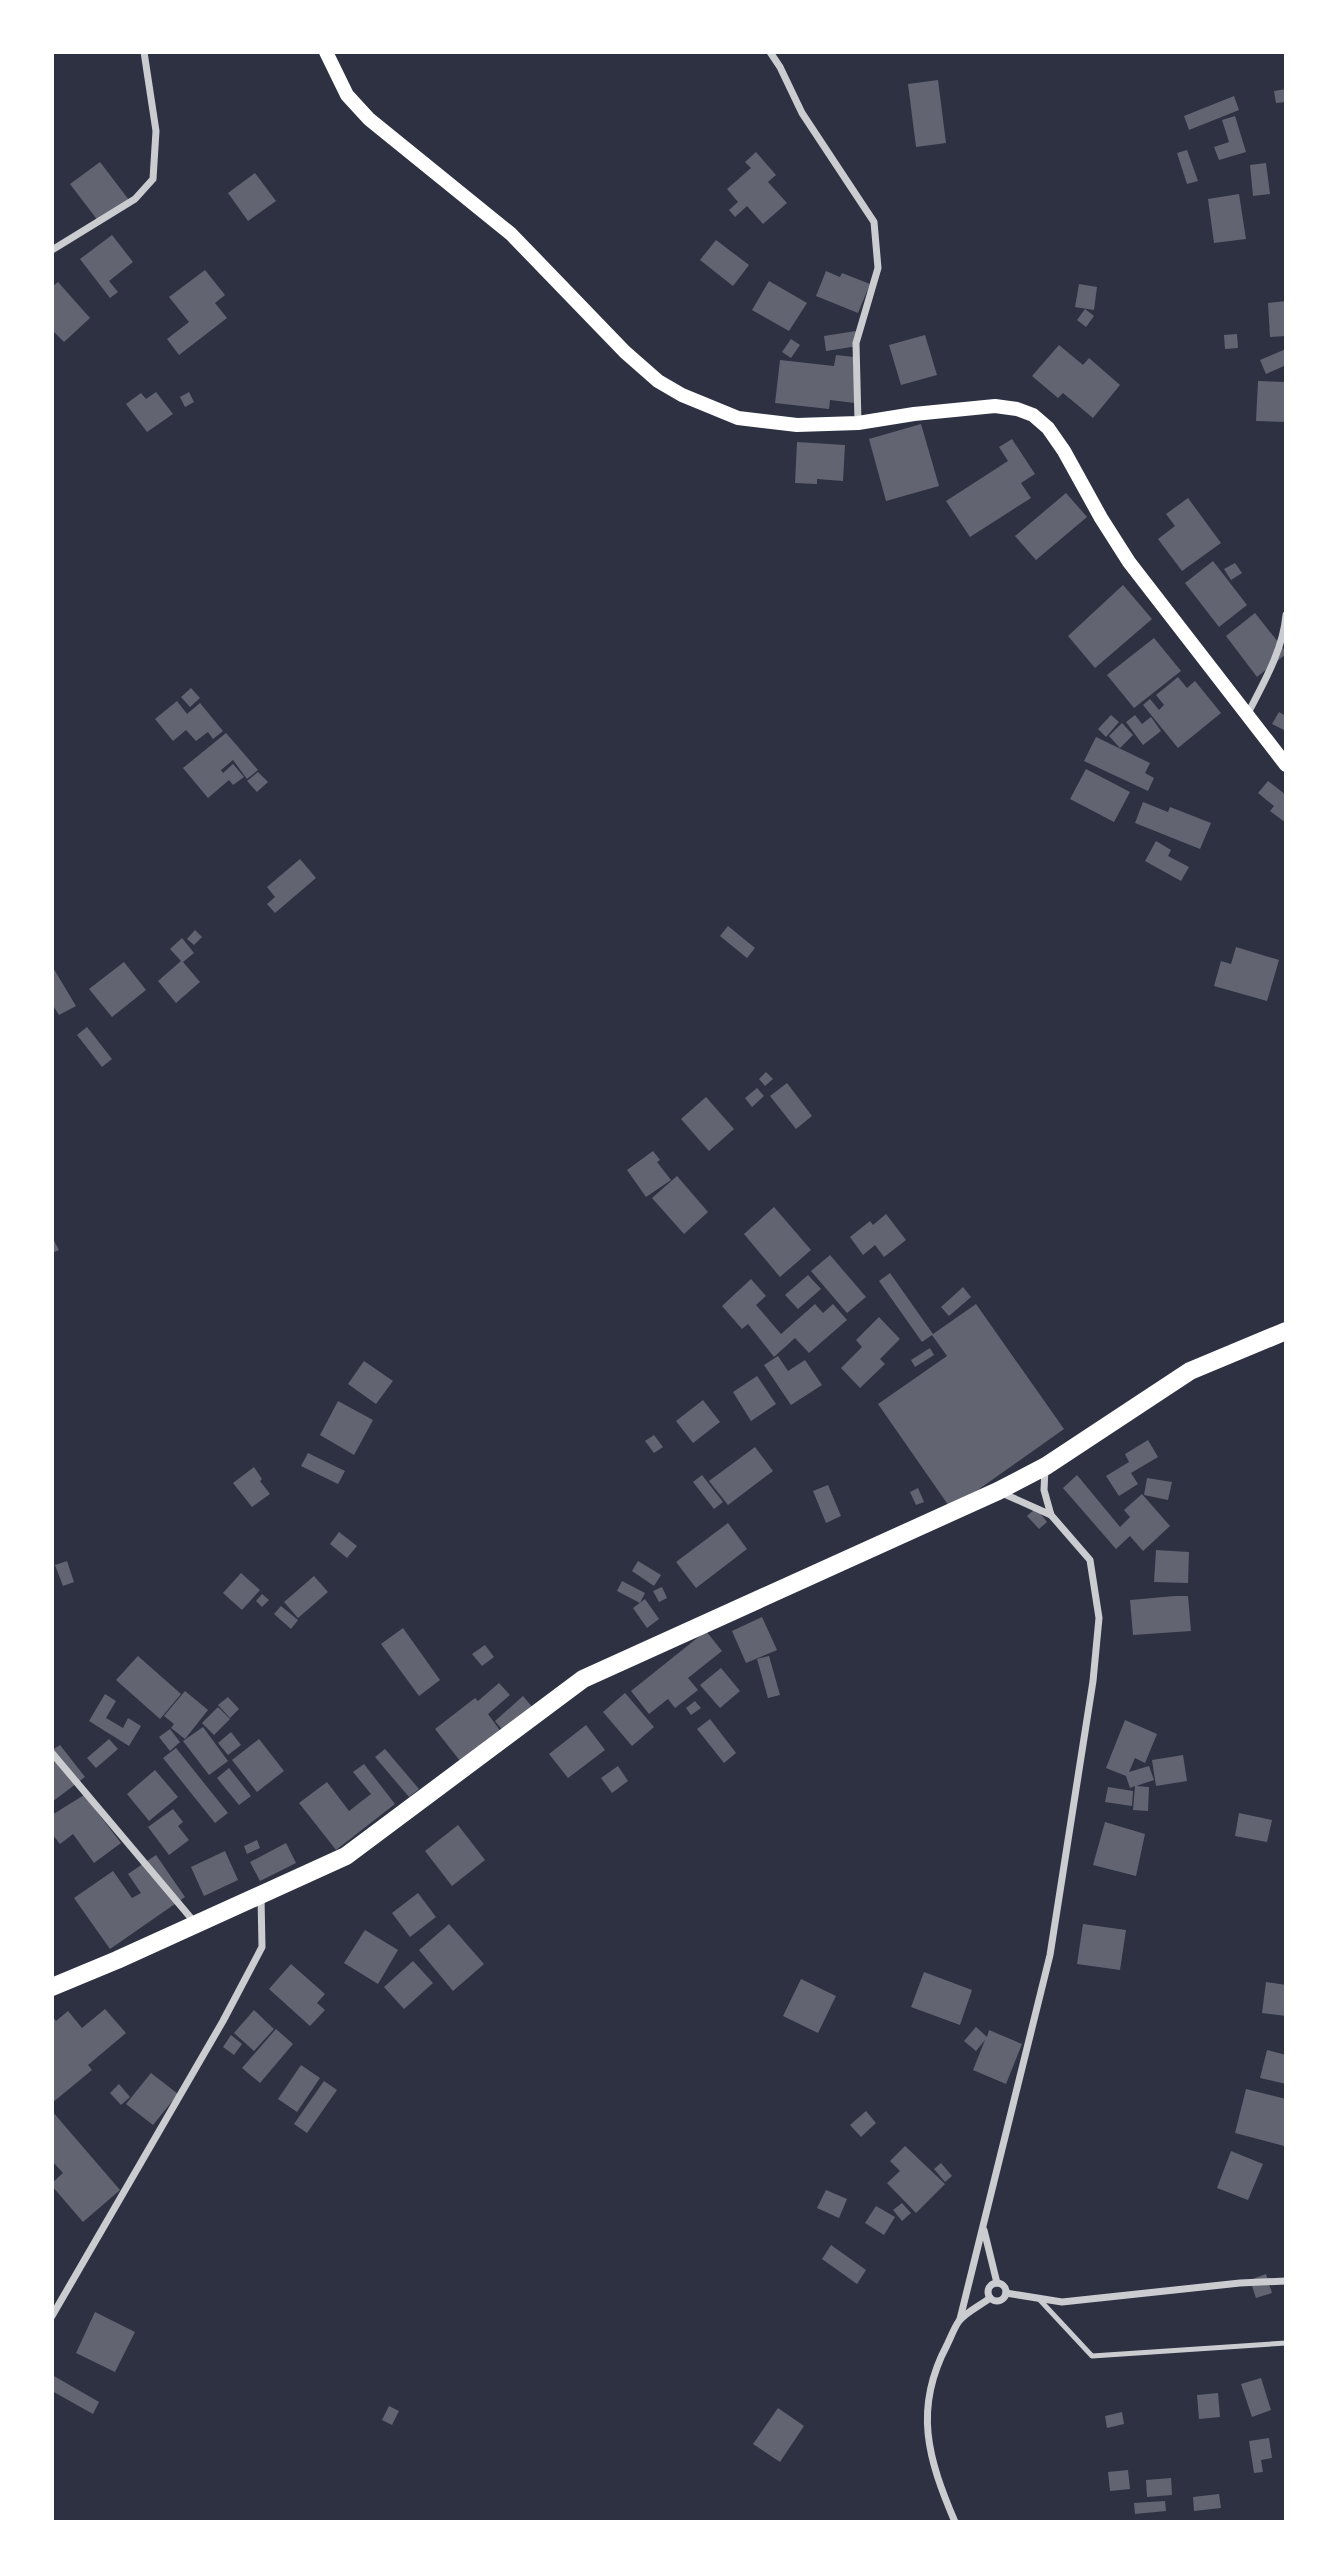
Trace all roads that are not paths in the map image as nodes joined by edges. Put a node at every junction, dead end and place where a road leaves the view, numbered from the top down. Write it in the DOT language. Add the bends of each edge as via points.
graph roads {
  1 [pos="144,52"];
  2 [pos="326,52"];
  3 [pos="770,52"];
  4 [pos="52,250"];
  5 [pos="858,423"];
  6 [pos="1286,615"];
  7 [pos="1247,717"];
  8 [pos="1286,765"];
  9 [pos="1286,1331"];
  10 [pos="1045,1465"];
  11 [pos="998,1491"];
  12 [pos="1051,1515"];
  13 [pos="52,1753"];
  14 [pos="260,1895"];
  15 [pos="196,1924"];
  16 [pos="52,1987"];
  17 [pos="984,2229"];
  18 [pos="1286,2280"];
  19 [pos="997,2284"];
  20 [pos="1006,2293"];
  21 [pos="990,2298"];
  22 [pos="1038,2298"];
  23 [pos="52,2316"];
  24 [pos="960,2319"];
  25 [pos="1286,2343"];
  26 [pos="955,2522"];
  1 -- 4 [label="street" via="156,131 153,179 135,199"];
  2 -- 5 [label="main road" via="347,95 369,119 511,234 658,381 738,418 797,425"];
  3 -- 5 [label="street" via="802,113 874,222 877,268 856,343"];
  5 -- 7 [label="main road" via="995,407 1033,415 1064,451 1129,562"];
  6 -- 7 [label="street" via="1270,670"];
  7 -- 8 [label="main road"];
  9 -- 10 [label="main road" via="1190,1371"];
  10 -- 11 [label="main road"];
  10 -- 12 [label="street" via="1044,1490"];
  11 -- 12 [label="street"];
  11 -- 14 [label="main road" via="583,1679 346,1856"];
  12 -- 17 [label="street" via="1090,1560 1099,1618 1096,1656 1050,1955"];
  13 -- 15 [label="street"];
  14 -- 15 [label="main road"];
  14 -- 23 [label="street" via="262,1947"];
  15 -- 16 [label="main road"];
  17 -- 19 [label="street"];
  17 -- 24 [label="street"];
  18 -- 22 [label="street" via="1062,2302"];
  19 -- 20 [label="street"];
  19 -- 21 [label="street" via="989,2287"];
  20 -- 21 [label="street" via="998,2301"];
  20 -- 22 [label="street"];
  21 -- 24 [label="street"];
  22 -- 25 [label="lane" via="1092,2356"];
  24 -- 26 [label="street" via="930,2385 926,2414 937,2479"];
}
